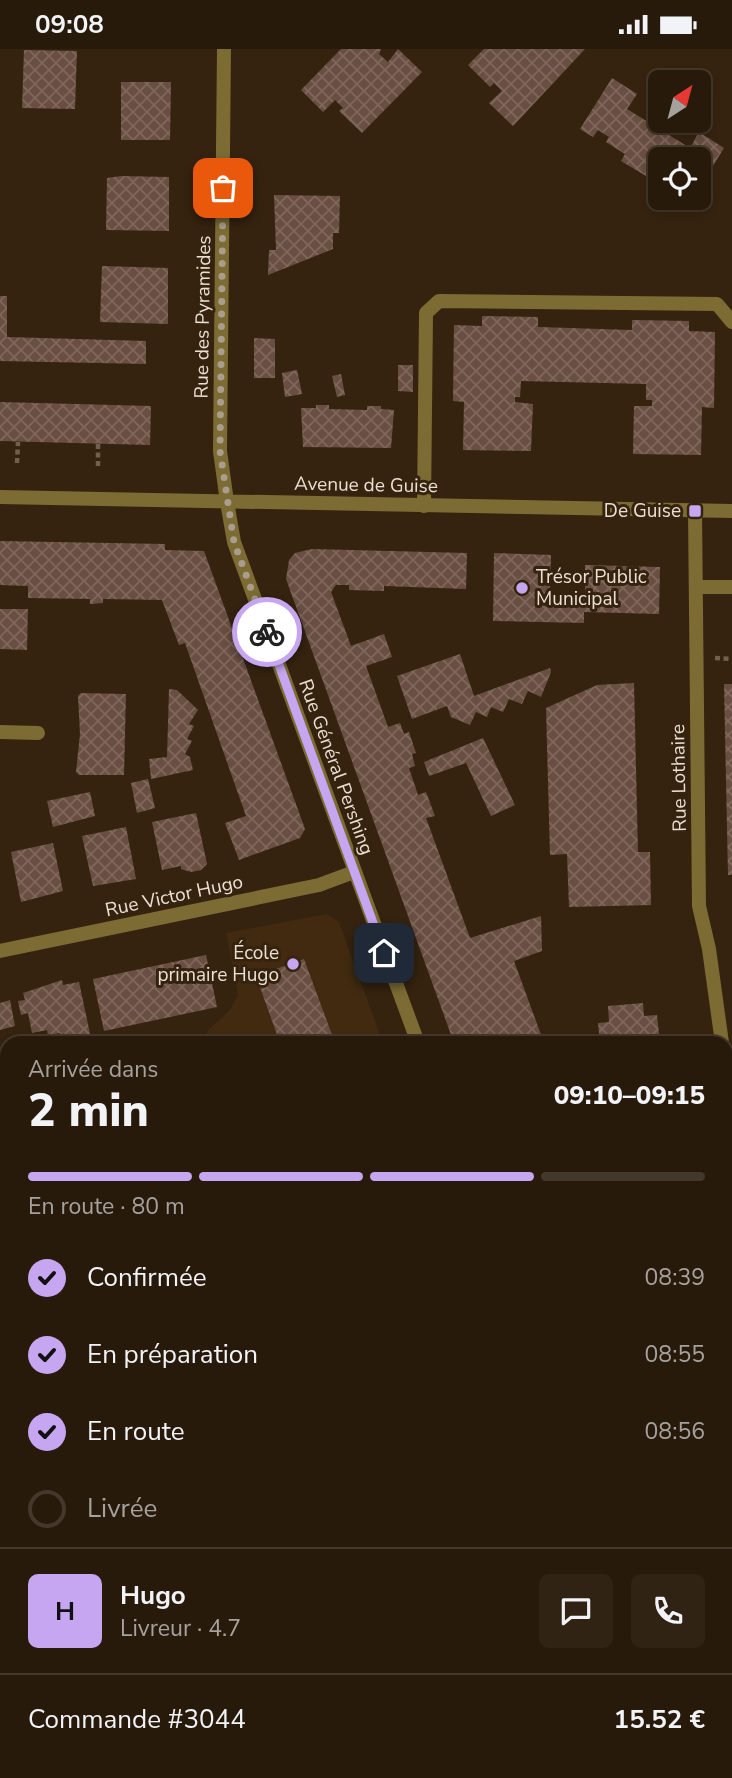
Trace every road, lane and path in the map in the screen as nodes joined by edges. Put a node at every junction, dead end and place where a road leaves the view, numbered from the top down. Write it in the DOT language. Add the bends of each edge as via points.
graph roads {
  1 [pos="224,49"];
  2 [pos="732,322"];
  3 [pos="18,442"];
  4 [pos="98,443"];
  5 [pos="16,463"];
  6 [pos="98,466"];
  7 [pos="0,497"];
  8 [pos="227,502"];
  9 [pos="424,506"];
  10 [pos="695,511"];
  11 [pos="732,511"];
  12 [pos="696,587"];
  13 [pos="732,587"];
  14 [pos="715,659"];
  15 [pos="732,659"];
  16 [pos="0,732"];
  17 [pos="38,733"];
  18 [pos="354,872"];
  19 [pos="0,951"];
  20 [pos="415,1036"];
  21 [pos="721,1036"];
  1 -- 8 [label="street, Rue des Pyramides" via="220,451"];
  2 -- 9 [label="street" via="717,304 439,301 426,313"];
  3 -- 5 [label="path"];
  4 -- 6 [label="path"];
  7 -- 8 [label="street, Avenue de Guise"];
  8 -- 9 [label="street, Avenue de Guise"];
  8 -- 18 [label="street, Rue Général Pershing" via="234,542"];
  9 -- 10 [label="street, Avenue de Guise"];
  10 -- 11 [label="street, Avenue de Guise"];
  10 -- 12 [label="street, Rue Lothaire"];
  12 -- 13 [label="street"];
  12 -- 21 [label="street, Rue Lothaire" via="699,906"];
  14 -- 15 [label="path"];
  16 -- 17 [label="street"];
  18 -- 19 [label="street, Rue Victor Hugo" via="319,885"];
  18 -- 20 [label="street, Rue Général Pershing"];
}
